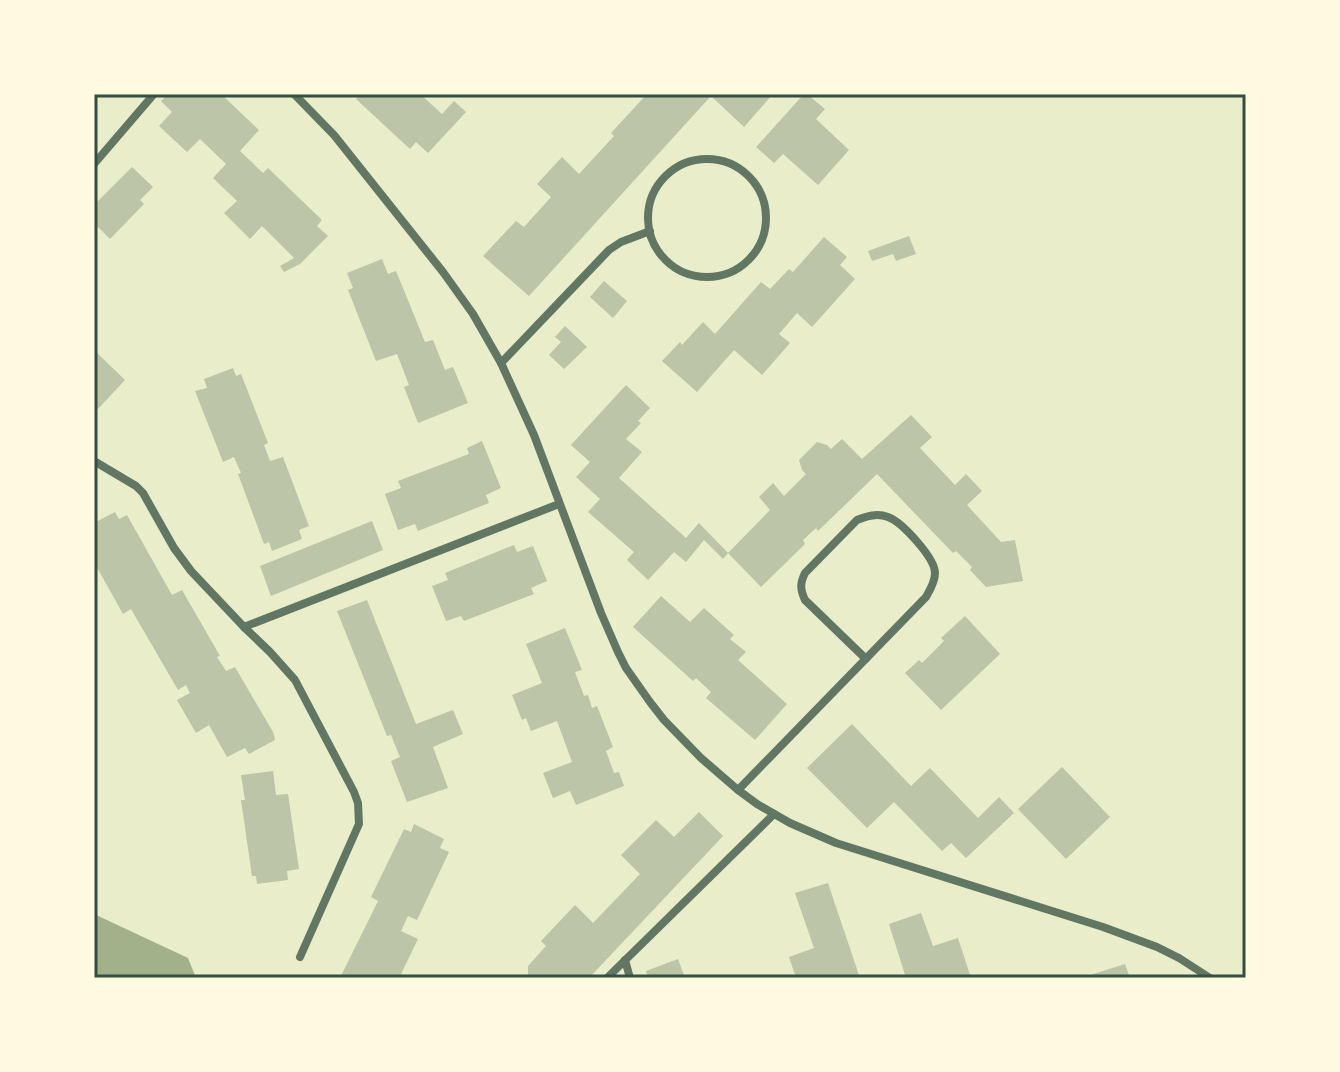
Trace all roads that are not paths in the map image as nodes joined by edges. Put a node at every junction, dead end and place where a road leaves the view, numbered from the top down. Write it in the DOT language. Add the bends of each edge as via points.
graph roads {
  1 [pos="154,94"];
  2 [pos="294,94"];
  3 [pos="94,164"];
  4 [pos="650,231"];
  5 [pos="501,363"];
  6 [pos="94,461"];
  7 [pos="559,504"];
  8 [pos="244,627"];
  9 [pos="866,659"];
  10 [pos="738,790"];
  11 [pos="774,814"];
  12 [pos="300,957"];
  13 [pos="625,960"];
  14 [pos="607,978"];
  15 [pos="630,978"];
  16 [pos="1210,978"];
  1 -- 3 [label="street"];
  2 -- 5 [label="street" via="334,135 443,272"];
  4 -- 4 [label="street" via="657,249 677,268 695,275 723,274 747,261 759,246 766,219 763,200 749,176 733,165 696,160 671,172 658,186 650,203"];
  4 -- 5 [label="street" via="609,250"];
  5 -- 7 [label="street"];
  6 -- 8 [label="street" via="143,493 183,560"];
  7 -- 8 [label="street"];
  7 -- 10 [label="street" via="626,668 664,720"];
  8 -- 12 [label="street" via="295,680 358,803 356,833"];
  9 -- 9 [label="street" via="926,597 935,574 927,554 907,533 889,517 878,515 857,520 800,582 805,600"];
  9 -- 10 [label="street"];
  10 -- 11 [label="street"];
  11 -- 13 [label="street"];
  11 -- 16 [label="street" via="836,843 1133,938"];
  13 -- 14 [label="street"];
  13 -- 15 [label="street"];
}
